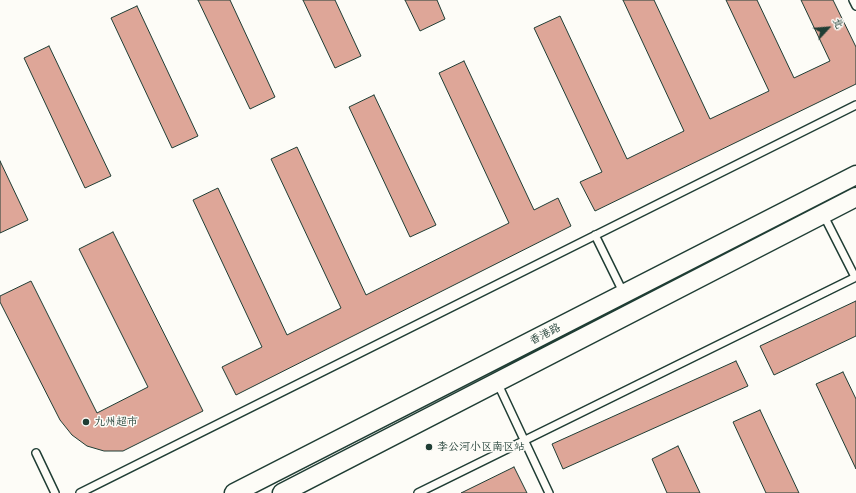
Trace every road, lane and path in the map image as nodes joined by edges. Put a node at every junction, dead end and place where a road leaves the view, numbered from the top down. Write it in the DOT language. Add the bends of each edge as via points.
graph roads {
  1 [pos="853,0"];
  2 [pos="856,6"];
  3 [pos="856,105"];
  4 [pos="856,175"];
  5 [pos="856,197"];
  6 [pos="822,214"];
  7 [pos="594,235"];
  8 [pos="856,277"];
  9 [pos="624,294"];
  10 [pos="497,382"];
  11 [pos="524,440"];
  12 [pos="36,453"];
  13 [pos="55,493"];
  14 [pos="80,493"];
  15 [pos="234,493"];
  16 [pos="282,493"];
  17 [pos="418,493"];
  18 [pos="549,493"];
  1 -- 2 [label="lane"];
  3 -- 7 [label="lane"];
  4 -- 9 [label="main road, 香港路"];
  5 -- 6 [label="main road, 香港路"];
  6 -- 8 [label="lane"];
  6 -- 10 [label="main road, 香港路"];
  7 -- 9 [label="lane"];
  7 -- 14 [label="lane"];
  8 -- 11 [label="lane"];
  9 -- 15 [label="main road, 香港路"];
  10 -- 11 [label="lane"];
  10 -- 16 [label="main road, 香港路"];
  11 -- 17 [label="lane"];
  11 -- 18 [label="lane"];
  12 -- 13 [label="lane"];
}
